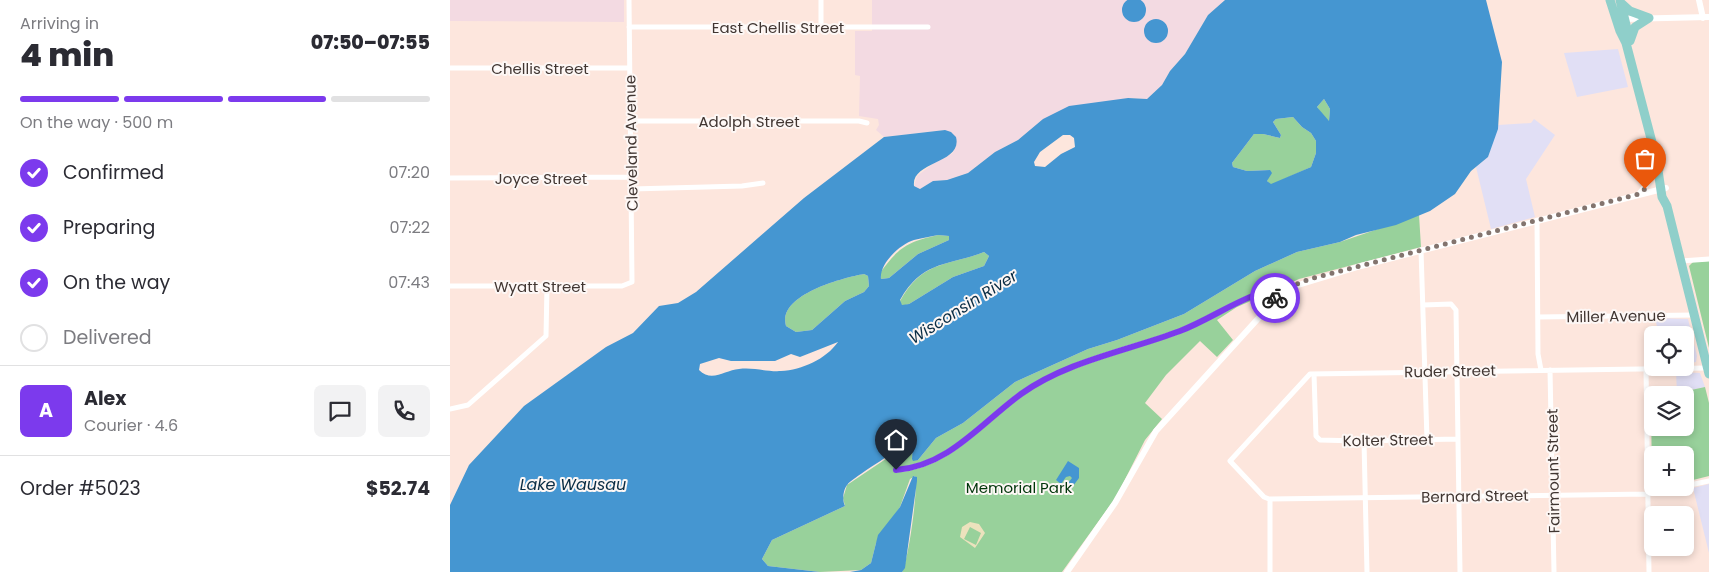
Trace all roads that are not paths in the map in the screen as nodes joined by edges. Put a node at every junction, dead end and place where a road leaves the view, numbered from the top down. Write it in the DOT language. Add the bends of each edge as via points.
graph roads {
  1 [pos="629,0"];
  2 [pos="821,0"];
  3 [pos="1610,0"];
  4 [pos="1699,0"];
  5 [pos="1620,1"];
  6 [pos="1649,18"];
  7 [pos="1706,18"];
  8 [pos="1620,20"];
  9 [pos="629,27"];
  10 [pos="822,27"];
  11 [pos="928,27"];
  12 [pos="1627,46"];
  13 [pos="450,68"];
  14 [pos="630,68"];
  15 [pos="630,121"];
  16 [pos="867,123"];
  17 [pos="1653,149"];
  18 [pos="631,177"];
  19 [pos="450,178"];
  20 [pos="763,183"];
  21 [pos="1663,188"];
  22 [pos="632,189"];
  23 [pos="1639,194"];
  24 [pos="1537,220"];
  25 [pos="1421,250"];
  26 [pos="1709,259"];
  27 [pos="1681,261"];
  28 [pos="630,284"];
  29 [pos="450,286"];
  30 [pos="547,286"];
  31 [pos="1272,301"];
  32 [pos="1423,305"];
  33 [pos="1694,315"];
  34 [pos="1538,317"];
  35 [pos="1644,368"];
  36 [pos="1541,370"];
  37 [pos="1550,370"];
  38 [pos="1694,370"];
  39 [pos="1458,371"];
  40 [pos="1708,371"];
  41 [pos="1424,372"];
  42 [pos="1314,374"];
  43 [pos="1646,376"];
  44 [pos="450,409"];
  45 [pos="1458,439"];
  46 [pos="1426,440"];
  47 [pos="1364,441"];
  48 [pos="1647,446"];
  49 [pos="896,470"];
  50 [pos="1709,481"];
  51 [pos="1694,484"];
  52 [pos="1644,494"];
  53 [pos="1553,495"];
  54 [pos="1459,496"];
  55 [pos="1648,496"];
  56 [pos="1365,497"];
  57 [pos="1270,499"];
  58 [pos="1066,572"];
  59 [pos="1270,572"];
  60 [pos="1367,572"];
  61 [pos="1460,572"];
  62 [pos="1554,572"];
  63 [pos="1649,572"];
  1 -- 9 [label="street, Cleveland Avenue"];
  2 -- 10 [label="street"];
  3 -- 8 [label="main road"];
  4 -- 7 [label="street"];
  5 -- 6 [label="main road" via="1630,11"];
  5 -- 8 [label="main road"];
  6 -- 7 [label="street"];
  6 -- 8 [label="street"];
  6 -- 12 [label="main road" via="1635,27"];
  8 -- 12 [label="main road"];
  9 -- 10 [label="street, East Chellis Street"];
  9 -- 14 [label="street, Cleveland Avenue"];
  10 -- 11 [label="street, East Chellis Street"];
  12 -- 17 [label="main road"];
  13 -- 14 [label="street, Chellis Street"];
  14 -- 15 [label="street, Cleveland Avenue"];
  15 -- 16 [label="street, Adolph Street"];
  15 -- 18 [label="street, Cleveland Avenue"];
  17 -- 21 [label="main road"];
  17 -- 23 [label="street" via="1650,179"];
  18 -- 19 [label="street, Joyce Street"];
  18 -- 22 [label="street, Cleveland Avenue"];
  20 -- 22 [label="street"];
  21 -- 23 [label="street"];
  21 -- 27 [label="main road"];
  22 -- 28 [label="street, Cleveland Avenue" via="633,276"];
  23 -- 24 [label="street"];
  24 -- 25 [label="street"];
  24 -- 34 [label="street"];
  25 -- 31 [label="street" via="1303,281 1287,288"];
  25 -- 32 [label="street"];
  26 -- 27 [label="street"];
  27 -- 33 [label="main road"];
  28 -- 30 [label="street, Wyatt Street"];
  29 -- 30 [label="street, Wyatt Street"];
  30 -- 44 [label="street" via="546,336 464,407"];
  31 -- 49 [label="street" via="1263,294 1255,295 1182,330 1045,380 1018,396 954,449 920,466"];
  31 -- 58 [label="street" via="1151,437 1114,506"];
  32 -- 39 [label="street" via="1451,304 1455,307"];
  32 -- 41 [label="street"];
  33 -- 34 [label="street, Miller Avenue"];
  33 -- 40 [label="main road"];
  34 -- 36 [label="street"];
  35 -- 37 [label="street, Ruder Street"];
  36 -- 37 [label="street, Ruder Street"];
  36 -- 39 [label="street, Ruder Street"];
  37 -- 53 [label="street, Fairmount Street"];
  38 -- 40 [label="street, Ruder Street"];
  39 -- 41 [label="street, Ruder Street"];
  39 -- 45 [label="street"];
  41 -- 42 [label="street, Ruder Street"];
  41 -- 46 [label="street"];
  42 -- 47 [label="street, Kolter Street" via="1318,438"];
  42 -- 57 [label="street" via="1310,374 1230,461 1264,497"];
  43 -- 48 [label="street"];
  45 -- 46 [label="street, Kolter Street"];
  45 -- 54 [label="street"];
  46 -- 47 [label="street, Kolter Street"];
  47 -- 56 [label="street"];
  50 -- 51 [label="street"];
  52 -- 53 [label="street, Bernard Street"];
  53 -- 54 [label="street, Bernard Street"];
  53 -- 62 [label="street, Fairmount Street"];
  54 -- 56 [label="street, Bernard Street"];
  54 -- 61 [label="street"];
  55 -- 63 [label="street"];
  56 -- 57 [label="street, Bernard Street"];
  56 -- 60 [label="street"];
  57 -- 59 [label="street"];
}
